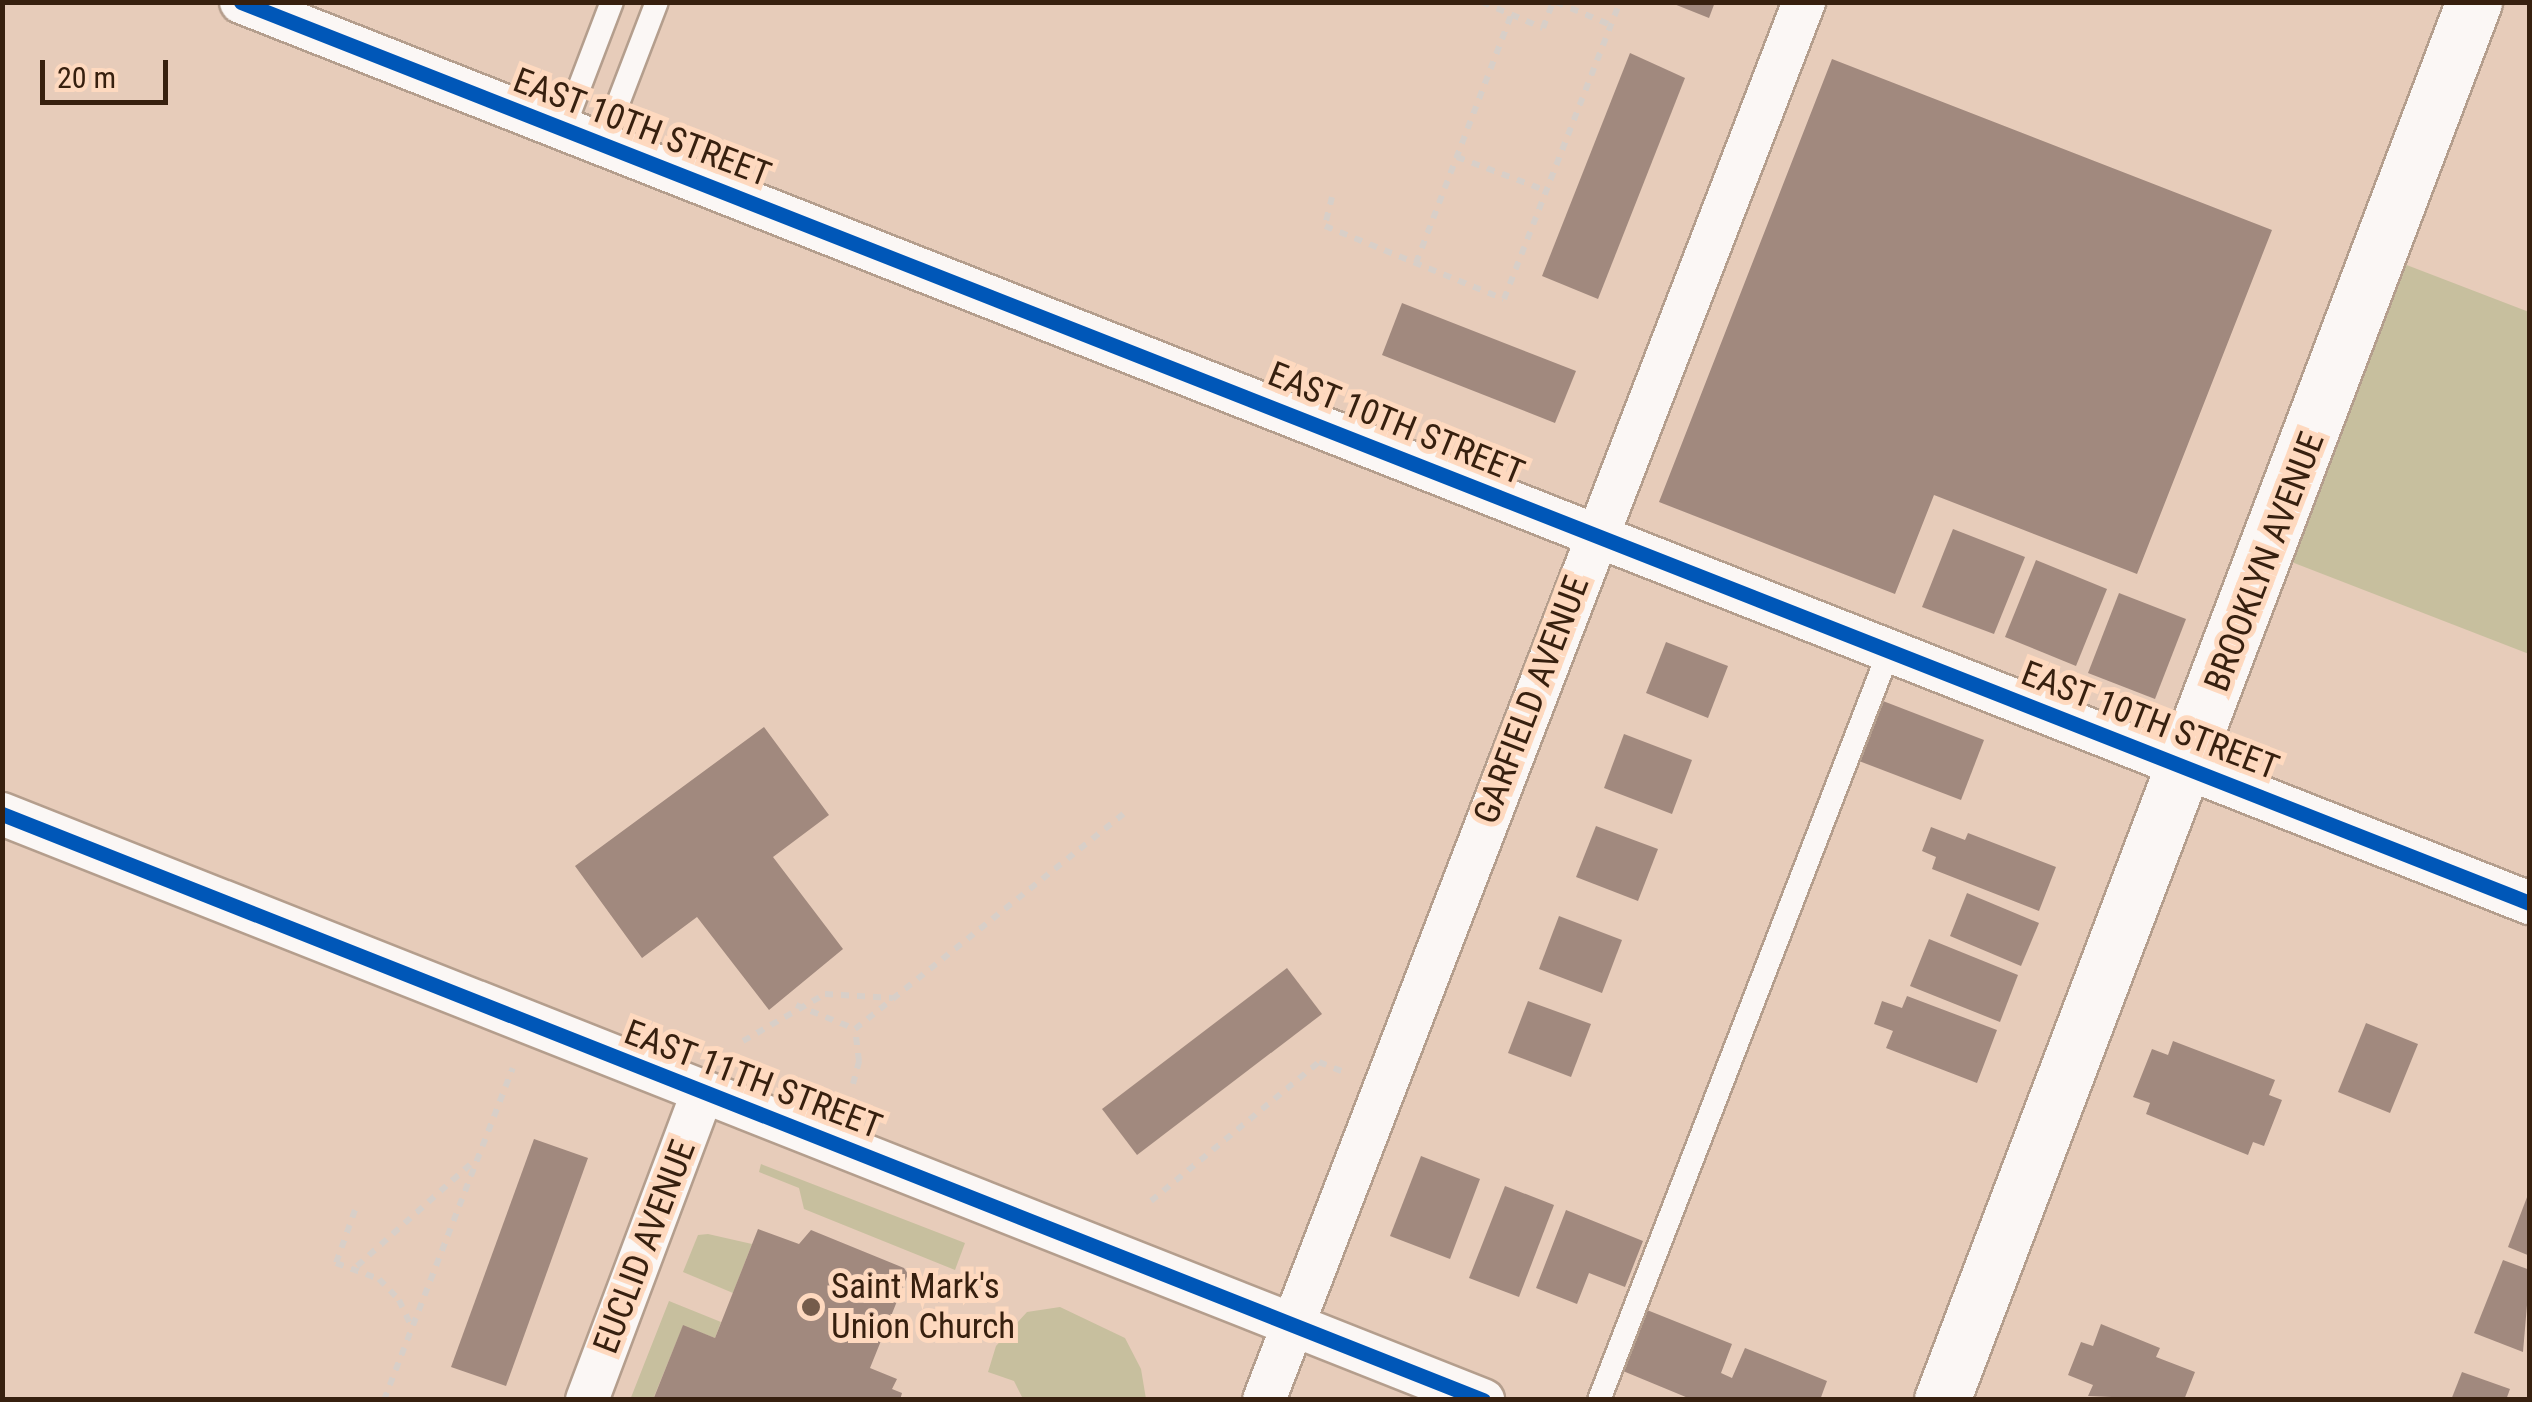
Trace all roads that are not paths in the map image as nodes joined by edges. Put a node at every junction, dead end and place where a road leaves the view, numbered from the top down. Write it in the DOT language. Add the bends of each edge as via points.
graph roads {
  1 [pos="241,2"];
  2 [pos="612,2"];
  3 [pos="658,2"];
  4 [pos="1804,2"];
  5 [pos="2474,2"];
  6 [pos="583,137"];
  7 [pos="1595,535"];
  8 [pos="1889,651"];
  9 [pos="2185,768"];
  10 [pos="2,814"];
  11 [pos="2530,902"];
  12 [pos="702,1094"];
  13 [pos="1292,1325"];
  14 [pos="587,1400"];
  15 [pos="1264,1400"];
  16 [pos="1483,1400"];
  17 [pos="1599,1400"];
  18 [pos="1942,1400"];
  1 -- 6 [label="street, EAST 10TH STREET"];
  2 -- 6 [label="lane"];
  3 -- 6 [label="lane"];
  4 -- 7 [label="street, GARFIELD AVENUE"];
  5 -- 9 [label="street, BROOKLYN AVENUE"];
  6 -- 7 [label="street, EAST 10TH STREET"];
  7 -- 8 [label="street, EAST 10TH STREET"];
  7 -- 13 [label="street, GARFIELD AVENUE"];
  8 -- 9 [label="street, EAST 10TH STREET"];
  8 -- 17 [label="lane"];
  9 -- 11 [label="street, EAST 10TH STREET"];
  9 -- 18 [label="street, BROOKLYN AVENUE"];
  10 -- 12 [label="street, EAST 11TH STREET"];
  12 -- 13 [label="street, EAST 11TH STREET"];
  12 -- 14 [label="street, EUCLID AVENUE"];
  13 -- 15 [label="street, GARFIELD AVENUE"];
  13 -- 16 [label="street, EAST 11TH STREET"];
}
